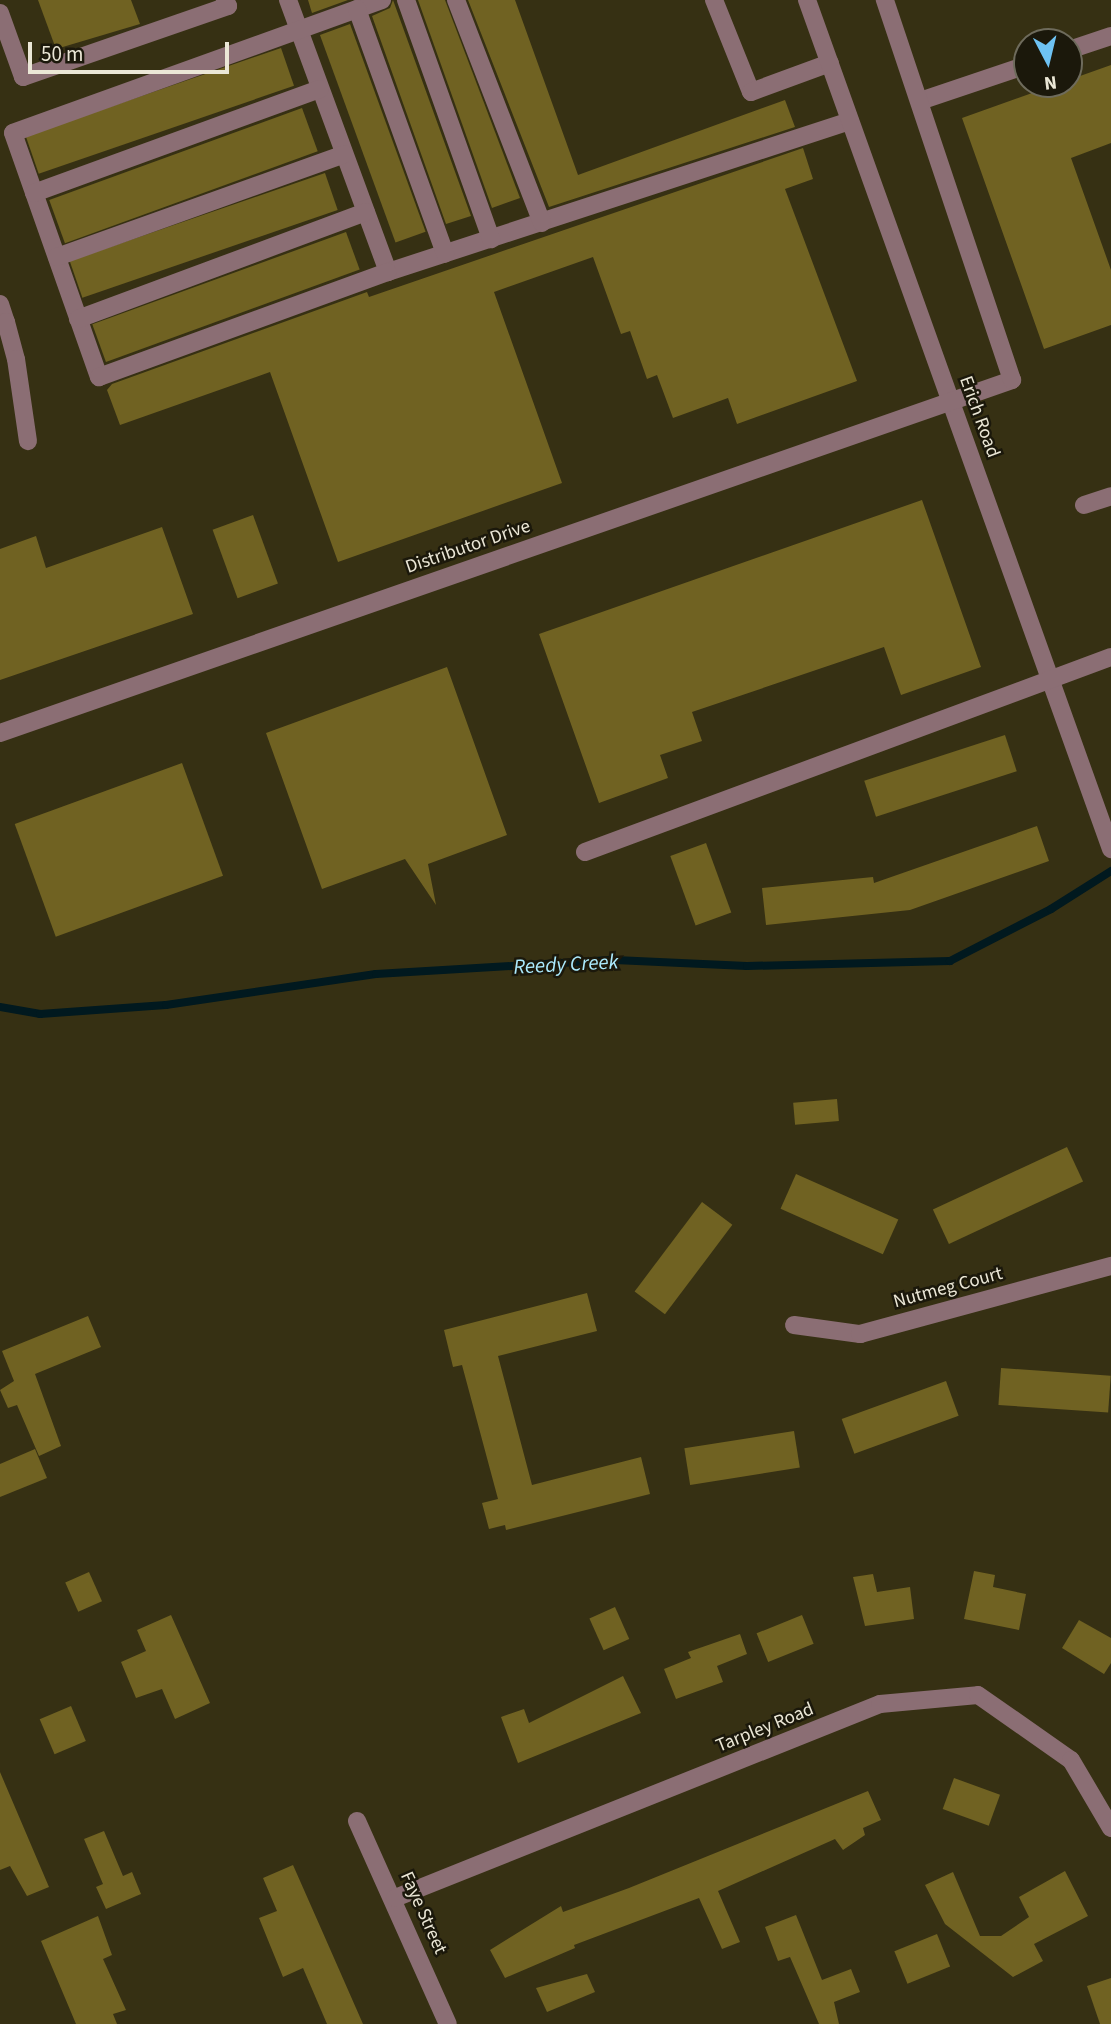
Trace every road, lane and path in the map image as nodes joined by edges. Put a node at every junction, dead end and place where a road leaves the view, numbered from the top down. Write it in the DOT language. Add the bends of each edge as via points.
graph roads {
  1 [pos="225,0"];
  2 [pos="288,0"];
  3 [pos="382,0"];
  4 [pos="406,0"];
  5 [pos="457,0"];
  6 [pos="714,0"];
  7 [pos="807,0"];
  8 [pos="885,0"];
  9 [pos="358,9"];
  10 [pos="0,13"];
  11 [pos="298,29"];
  12 [pos="1111,36"];
  13 [pos="1083,45"];
  14 [pos="830,63"];
  15 [pos="1013,70"];
  16 [pos="320,89"];
  17 [pos="920,102"];
  18 [pos="850,121"];
  19 [pos="344,154"];
  20 [pos="34,193"];
  21 [pos="366,212"];
  22 [pos="542,223"];
  23 [pos="491,239"];
  24 [pos="444,254"];
  25 [pos="57,257"];
  26 [pos="388,272"];
  27 [pos="0,304"];
  28 [pos="78,319"];
  29 [pos="3,323"];
  30 [pos="950,401"];
  31 [pos="28,441"];
  32 [pos="1111,496"];
  33 [pos="1084,505"];
  34 [pos="1111,657"];
  35 [pos="1052,677"];
  36 [pos="0,733"];
  37 [pos="1109,843"];
  38 [pos="585,852"];
  39 [pos="1111,1266"];
  40 [pos="794,1325"];
  41 [pos="357,1821"];
  42 [pos="1111,1828"];
  43 [pos="395,1898"];
  44 [pos="448,2024"];
  1 -- 10 [label="street" via="228,6 23,77"];
  2 -- 11 [label="street"];
  3 -- 9 [label="street"];
  4 -- 23 [label="street"];
  5 -- 22 [label="street"];
  6 -- 14 [label="street" via="751,92"];
  7 -- 14 [label="street, Erich Road"];
  8 -- 17 [label="street"];
  9 -- 11 [label="street"];
  9 -- 24 [label="street"];
  11 -- 16 [label="street"];
  11 -- 20 [label="street" via="13,133"];
  12 -- 13 [label="street"];
  14 -- 18 [label="street, Erich Road"];
  15 -- 17 [label="street"];
  16 -- 19 [label="street"];
  16 -- 20 [label="street"];
  17 -- 30 [label="street, Distributor Drive" via="1012,380"];
  18 -- 22 [label="street"];
  18 -- 30 [label="street, Erich Road"];
  19 -- 21 [label="street"];
  19 -- 25 [label="street"];
  20 -- 25 [label="street"];
  21 -- 26 [label="street"];
  21 -- 28 [label="street"];
  22 -- 23 [label="street"];
  23 -- 24 [label="street"];
  24 -- 26 [label="street"];
  25 -- 28 [label="street"];
  26 -- 28 [label="street" via="99,377"];
  27 -- 29 [label="street"];
  29 -- 31 [label="street"];
  30 -- 35 [label="street, Erich Road"];
  30 -- 36 [label="street, Distributor Drive"];
  32 -- 33 [label="street"];
  34 -- 35 [label="street"];
  35 -- 37 [label="street, Erich Road"];
  35 -- 38 [label="street"];
  39 -- 40 [label="street, Nutmeg Court" via="860,1334"];
  41 -- 43 [label="street, Faye Street"];
  42 -- 43 [label="street, Tarpley Road" via="1071,1760 978,1695 880,1704"];
  43 -- 44 [label="street, Faye Street"];
}
